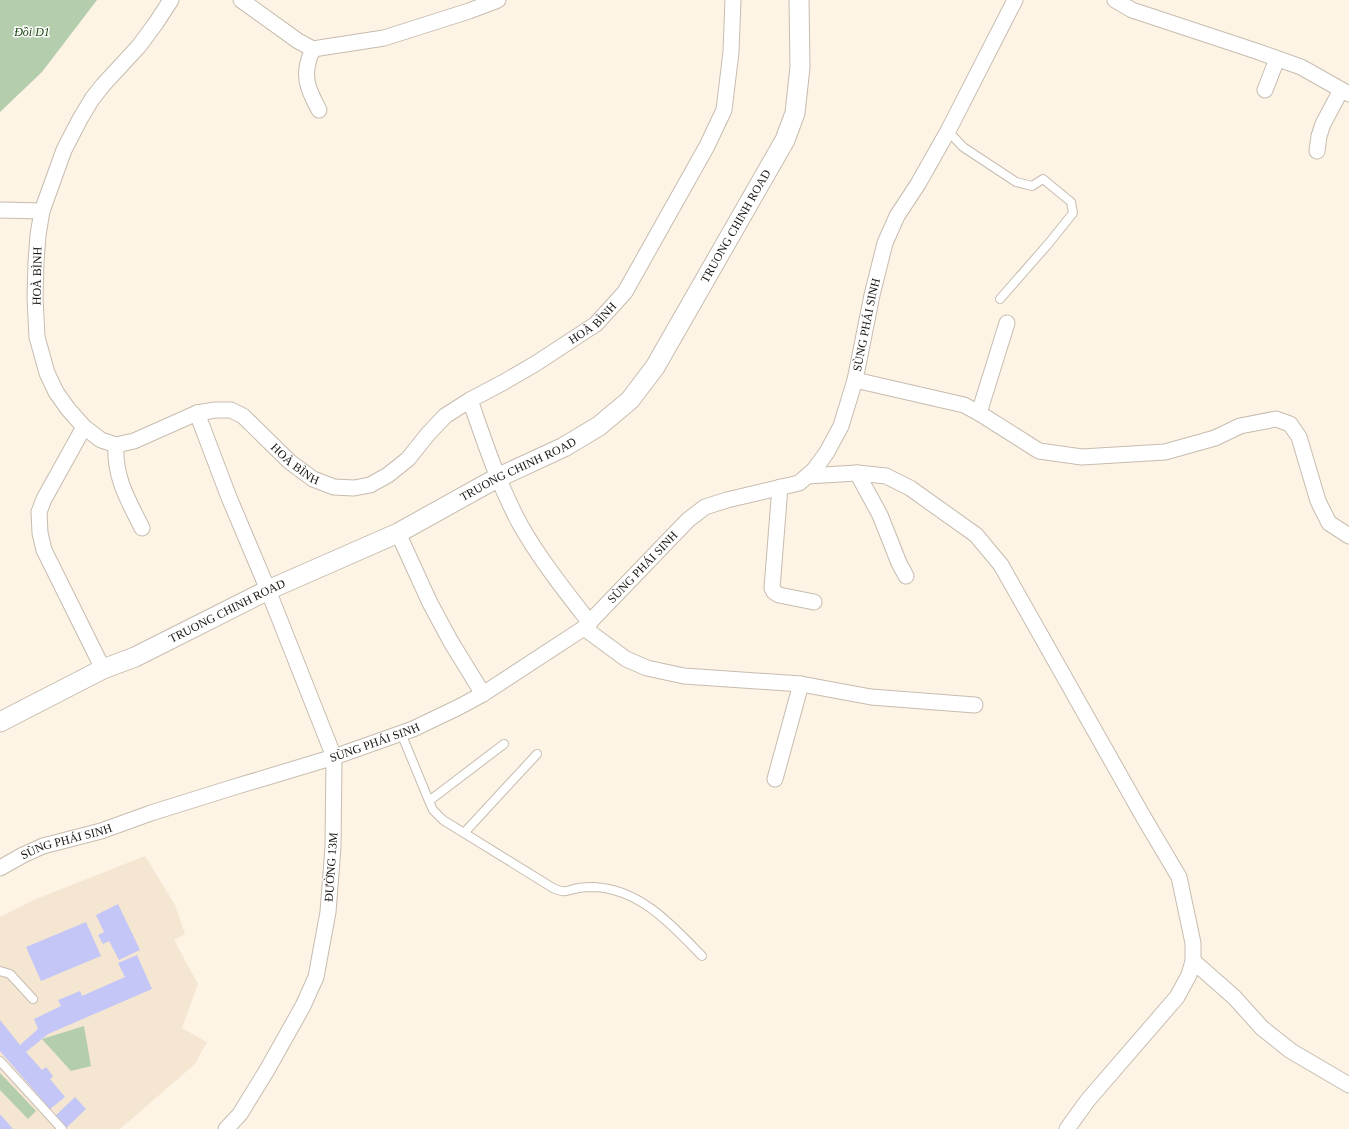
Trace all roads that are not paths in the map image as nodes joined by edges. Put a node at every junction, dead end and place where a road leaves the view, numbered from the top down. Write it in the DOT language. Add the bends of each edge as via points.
graph roads {
  1 [pos="171,0"];
  2 [pos="241,0"];
  3 [pos="498,0"];
  4 [pos="732,0"];
  5 [pos="798,0"];
  6 [pos="1015,0"];
  7 [pos="1115,0"];
  8 [pos="314,49"];
  9 [pos="1277,59"];
  10 [pos="1265,90"];
  11 [pos="1345,92"];
  12 [pos="319,110"];
  13 [pos="948,131"];
  14 [pos="1317,151"];
  15 [pos="0,210"];
  16 [pos="42,211"];
  17 [pos="1000,299"];
  18 [pos="1007,323"];
  19 [pos="855,380"];
  20 [pos="470,400"];
  21 [pos="980,412"];
  22 [pos="197,413"];
  23 [pos="84,427"];
  24 [pos="116,445"];
  25 [pos="857,473"];
  26 [pos="807,476"];
  27 [pos="497,478"];
  28 [pos="780,487"];
  29 [pos="142,528"];
  30 [pos="398,533"];
  31 [pos="1349,536"];
  32 [pos="906,576"];
  33 [pos="268,590"];
  34 [pos="814,602"];
  35 [pos="587,626"];
  36 [pos="103,669"];
  37 [pos="801,684"];
  38 [pos="483,694"];
  39 [pos="975,705"];
  40 [pos="0,722"];
  41 [pos="401,733"];
  42 [pos="504,744"];
  43 [pos="537,754"];
  44 [pos="334,757"];
  45 [pos="776,779"];
  46 [pos="429,801"];
  47 [pos="464,833"];
  48 [pos="0,868"];
  49 [pos="702,956"];
  50 [pos="1193,961"];
  51 [pos="0,971"];
  52 [pos="32,999"];
  53 [pos="0,1061"];
  54 [pos="1349,1085"];
  55 [pos="62,1129"];
  56 [pos="226,1129"];
  57 [pos="1066,1129"];
  1 -- 16 [label="street, HOÀ BÌNH" via="139,46 92,99 64,150"];
  2 -- 8 [label="street" via="298,41"];
  3 -- 8 [label="street" via="384,38"];
  4 -- 20 [label="street, HOÀ BÌNH" via="731,52 724,110 707,146 625,292 596,324 535,364"];
  5 -- 27 [label="street, TRUONG CHINH ROAD" via="800,67 796,113 784,140 655,367 630,400 599,426 564,447"];
  6 -- 13 [label="street, SÙNG PHÁI SINH"];
  7 -- 9 [label="street" via="1132,10"];
  8 -- 12 [label="street" via="308,59 306,75 311,95"];
  9 -- 10 [label="street"];
  9 -- 11 [label="street" via="1301,67"];
  11 -- 14 [label="street" via="1323,124"];
  13 -- 17 [label="lane" via="963,146 1016,182 1032,186 1043,180 1071,202 1073,213"];
  13 -- 19 [label="street, SÙNG PHÁI SINH" via="897,216 885,243"];
  15 -- 16 [label="street"];
  16 -- 23 [label="street, HOÀ BÌNH" via="36,262 37,337 47,373 56,392"];
  18 -- 21 [label="street"];
  19 -- 21 [label="street" via="964,405"];
  19 -- 26 [label="street, SÙNG PHÁI SINH" via="841,426 827,452"];
  20 -- 22 [label="street, HOÀ BÌNH" via="446,416 408,459 388,475 370,485 354,488 334,487 313,479 290,462 243,416 231,410"];
  20 -- 27 [label="street"];
  21 -- 31 [label="street" via="1039,451 1082,457 1165,452 1215,438 1240,426 1276,419 1290,424 1299,437 1318,502 1329,523"];
  22 -- 24 [label="street, HOÀ BÌNH" via="134,441"];
  22 -- 33 [label="street, ĐƯỜNG 13M"];
  23 -- 24 [label="street, HOÀ BÌNH" via="101,440"];
  23 -- 36 [label="street" via="44,499 39,512 40,526 44,550"];
  24 -- 29 [label="street" via="115,460 120,482"];
  25 -- 26 [label="street"];
  25 -- 32 [label="street" via="880,515"];
  25 -- 50 [label="street" via="886,476 910,488 976,535 1001,565 1179,877 1193,943"];
  26 -- 28 [label="street, SÙNG PHÁI SINH" via="799,483"];
  27 -- 30 [label="street, TRUONG CHINH ROAD"];
  27 -- 35 [label="street" via="521,526"];
  28 -- 34 [label="street" via="772,588 779,595"];
  28 -- 35 [label="street, SÙNG PHÁI SINH" via="727,500 699,511 665,543"];
  30 -- 33 [label="street, TRUONG CHINH ROAD"];
  30 -- 38 [label="street" via="434,610"];
  33 -- 36 [label="street, TRUONG CHINH ROAD" via="135,657"];
  33 -- 44 [label="street, ĐƯỜNG 13M"];
  35 -- 37 [label="street" via="626,659 647,668 684,676"];
  35 -- 38 [label="street, SÙNG PHÁI SINH"];
  36 -- 40 [label="street, TRUONG CHINH ROAD"];
  37 -- 39 [label="street" via="871,697"];
  37 -- 45 [label="street"];
  38 -- 41 [label="street, SÙNG PHÁI SINH"];
  41 -- 44 [label="street, SÙNG PHÁI SINH"];
  41 -- 46 [label="lane"];
  42 -- 46 [label="lane"];
  43 -- 47 [label="lane"];
  44 -- 48 [label="street, SÙNG PHÁI SINH" via="150,813 101,831 43,846"];
  44 -- 56 [label="street, ĐƯỜNG 13M" via="333,847 328,912 316,977 268,1070 240,1114"];
  46 -- 47 [label="lane" via="433,810 443,820"];
  47 -- 49 [label="lane" via="561,892 595,887 619,891 640,901 670,923"];
  50 -- 54 [label="street" via="1234,997 1262,1028 1291,1051"];
  50 -- 57 [label="street" via="1189,975 1177,997"];
  51 -- 52 [label="lane" via="10,974"];
  53 -- 55 [label="lane"];
}
